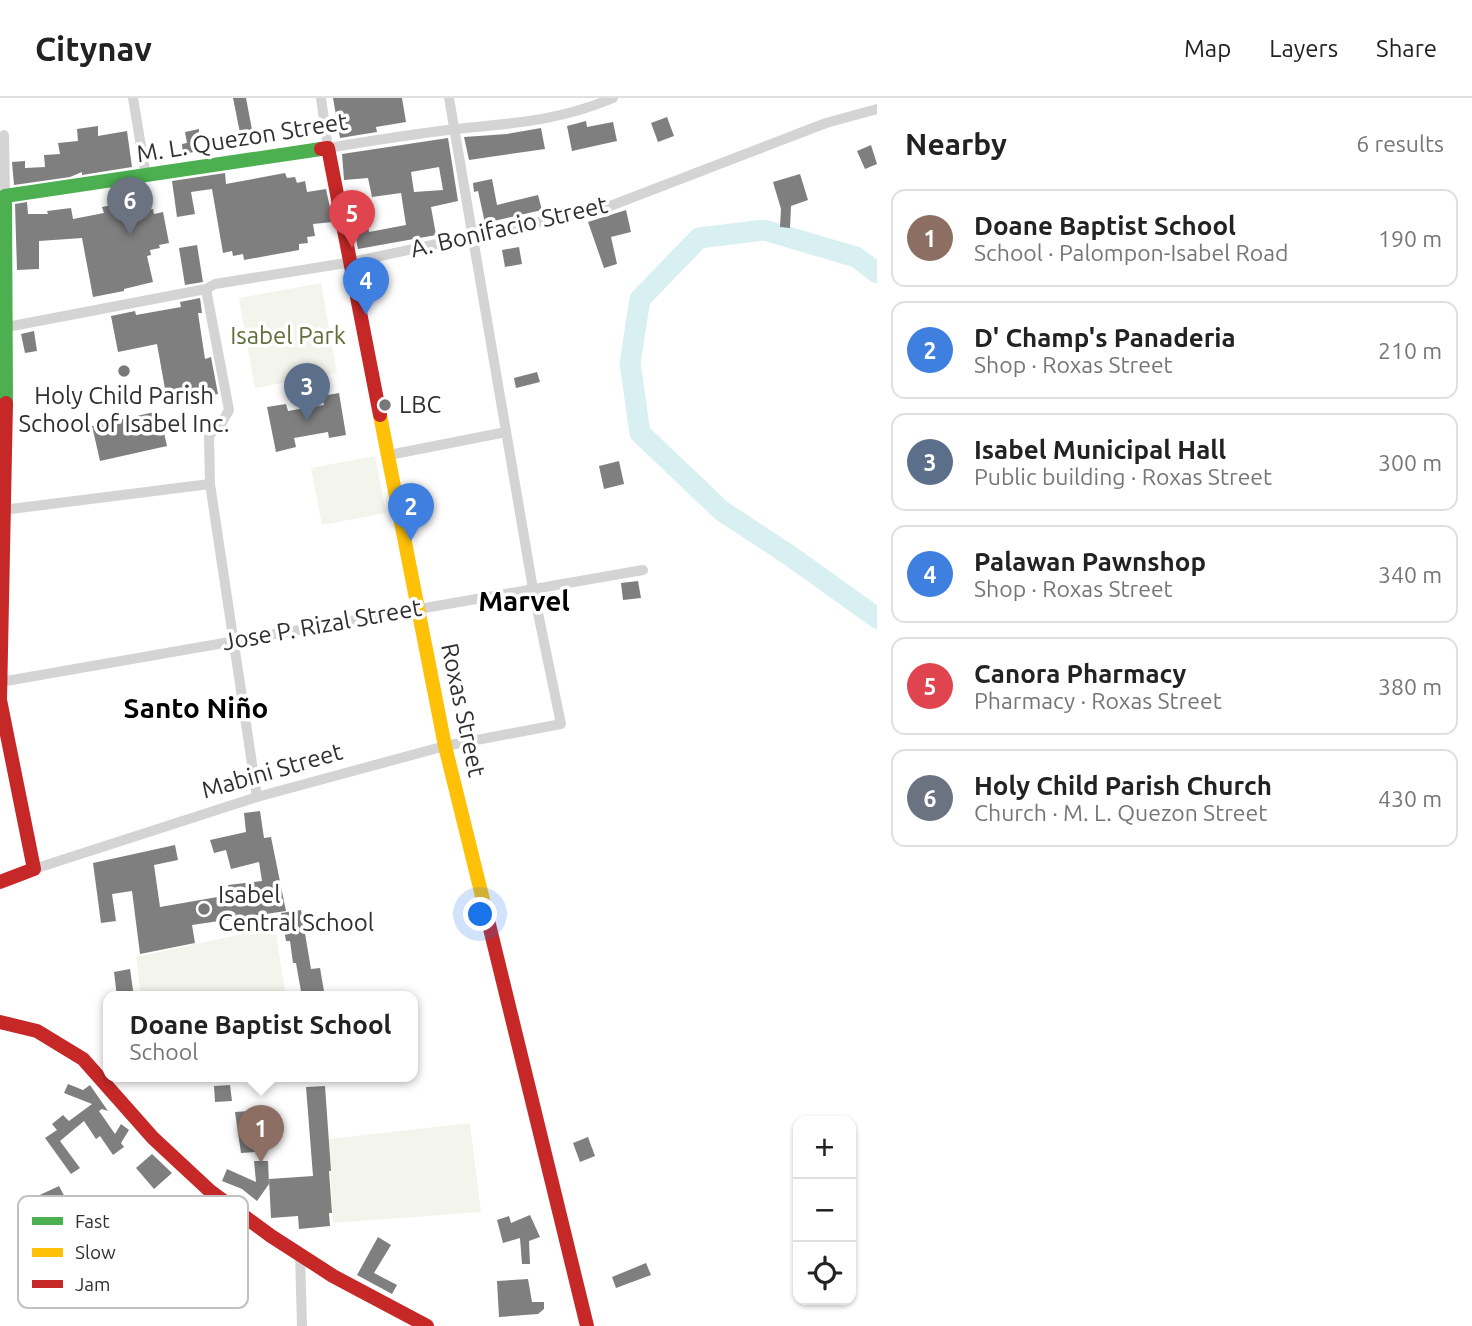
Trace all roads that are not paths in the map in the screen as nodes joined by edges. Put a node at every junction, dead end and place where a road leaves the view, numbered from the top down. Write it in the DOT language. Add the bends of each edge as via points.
graph roads {
  1 [pos="133,98"];
  2 [pos="321,98"];
  3 [pos="449,98"];
  4 [pos="613,98"];
  5 [pos="877,109"];
  6 [pos="454,129"];
  7 [pos="4,135"];
  8 [pos="328,148"];
  9 [pos="146,176"];
  10 [pos="2,196"];
  11 [pos="472,237"];
  12 [pos="352,261"];
  13 [pos="206,289"];
  14 [pos="7,327"];
  15 [pos="506,432"];
  16 [pos="389,455"];
  17 [pos="210,484"];
  18 [pos="2,517"];
  19 [pos="643,570"];
  20 [pos="533,589"];
  21 [pos="418,608"];
  22 [pos="232,641"];
  23 [pos="1,682"];
  24 [pos="445,746"];
  25 [pos="257,797"];
  26 [pos="34,869"];
  27 [pos="0,881"];
  28 [pos="0,1022"];
  29 [pos="103,1082"];
  30 [pos="103,1082"];
  31 [pos="217,1196"];
  32 [pos="248,1219"];
  33 [pos="300,1254"];
  34 [pos="302,1326"];
  35 [pos="427,1326"];
  36 [pos="587,1326"];
  1 -- 9 [label="street"];
  2 -- 8 [label="street, Roxas Street"];
  3 -- 6 [label="street"];
  4 -- 6 [label="street, M. L. Quezon Street" via="581,112"];
  5 -- 11 [label="street, A. Bonifacio Street" via="826,123 605,208"];
  6 -- 8 [label="street, M. L. Quezon Street"];
  6 -- 11 [label="street"];
  7 -- 10 [label="street"];
  8 -- 9 [label="main road, M. L. Quezon Street"];
  8 -- 12 [label="main road, Roxas Street"];
  9 -- 10 [label="main road, M. L. Quezon Street"];
  10 -- 14 [label="main road"];
  11 -- 12 [label="street, A. Bonifacio Street"];
  11 -- 15 [label="street"];
  12 -- 13 [label="street, A. Bonifacio Street"];
  12 -- 16 [label="main road, Roxas Street"];
  13 -- 14 [label="street, A. Bonifacio Street"];
  13 -- 17 [label="street" via="229,410 209,435"];
  14 -- 18 [label="main road"];
  15 -- 16 [label="street"];
  15 -- 20 [label="street"];
  16 -- 21 [label="main road, Roxas Street"];
  17 -- 18 [label="street"];
  17 -- 22 [label="street"];
  18 -- 23 [label="main road"];
  19 -- 20 [label="street, Jose P. Rizal Street"];
  20 -- 21 [label="street, Jose P. Rizal Street"];
  20 -- 24 [label="street, Mabini Street" via="561,724"];
  21 -- 22 [label="street, Jose P. Rizal Street"];
  21 -- 24 [label="main road, Roxas Street"];
  22 -- 23 [label="street, Jose P. Rizal Street"];
  22 -- 25 [label="street"];
  23 -- 26 [label="main road" via="0,700"];
  24 -- 25 [label="street, Mabini Street"];
  24 -- 36 [label="main road, Roxas Street"];
  25 -- 26 [label="street, Mabini Street"];
  26 -- 27 [label="main road, Mabini Street"];
  28 -- 29 [label="main road" via="37,1031 83,1059"];
  30 -- 31 [label="main road" via="153,1138"];
  32 -- 33 [label="main road"];
  33 -- 34 [label="street"];
  33 -- 35 [label="main road"];
}
